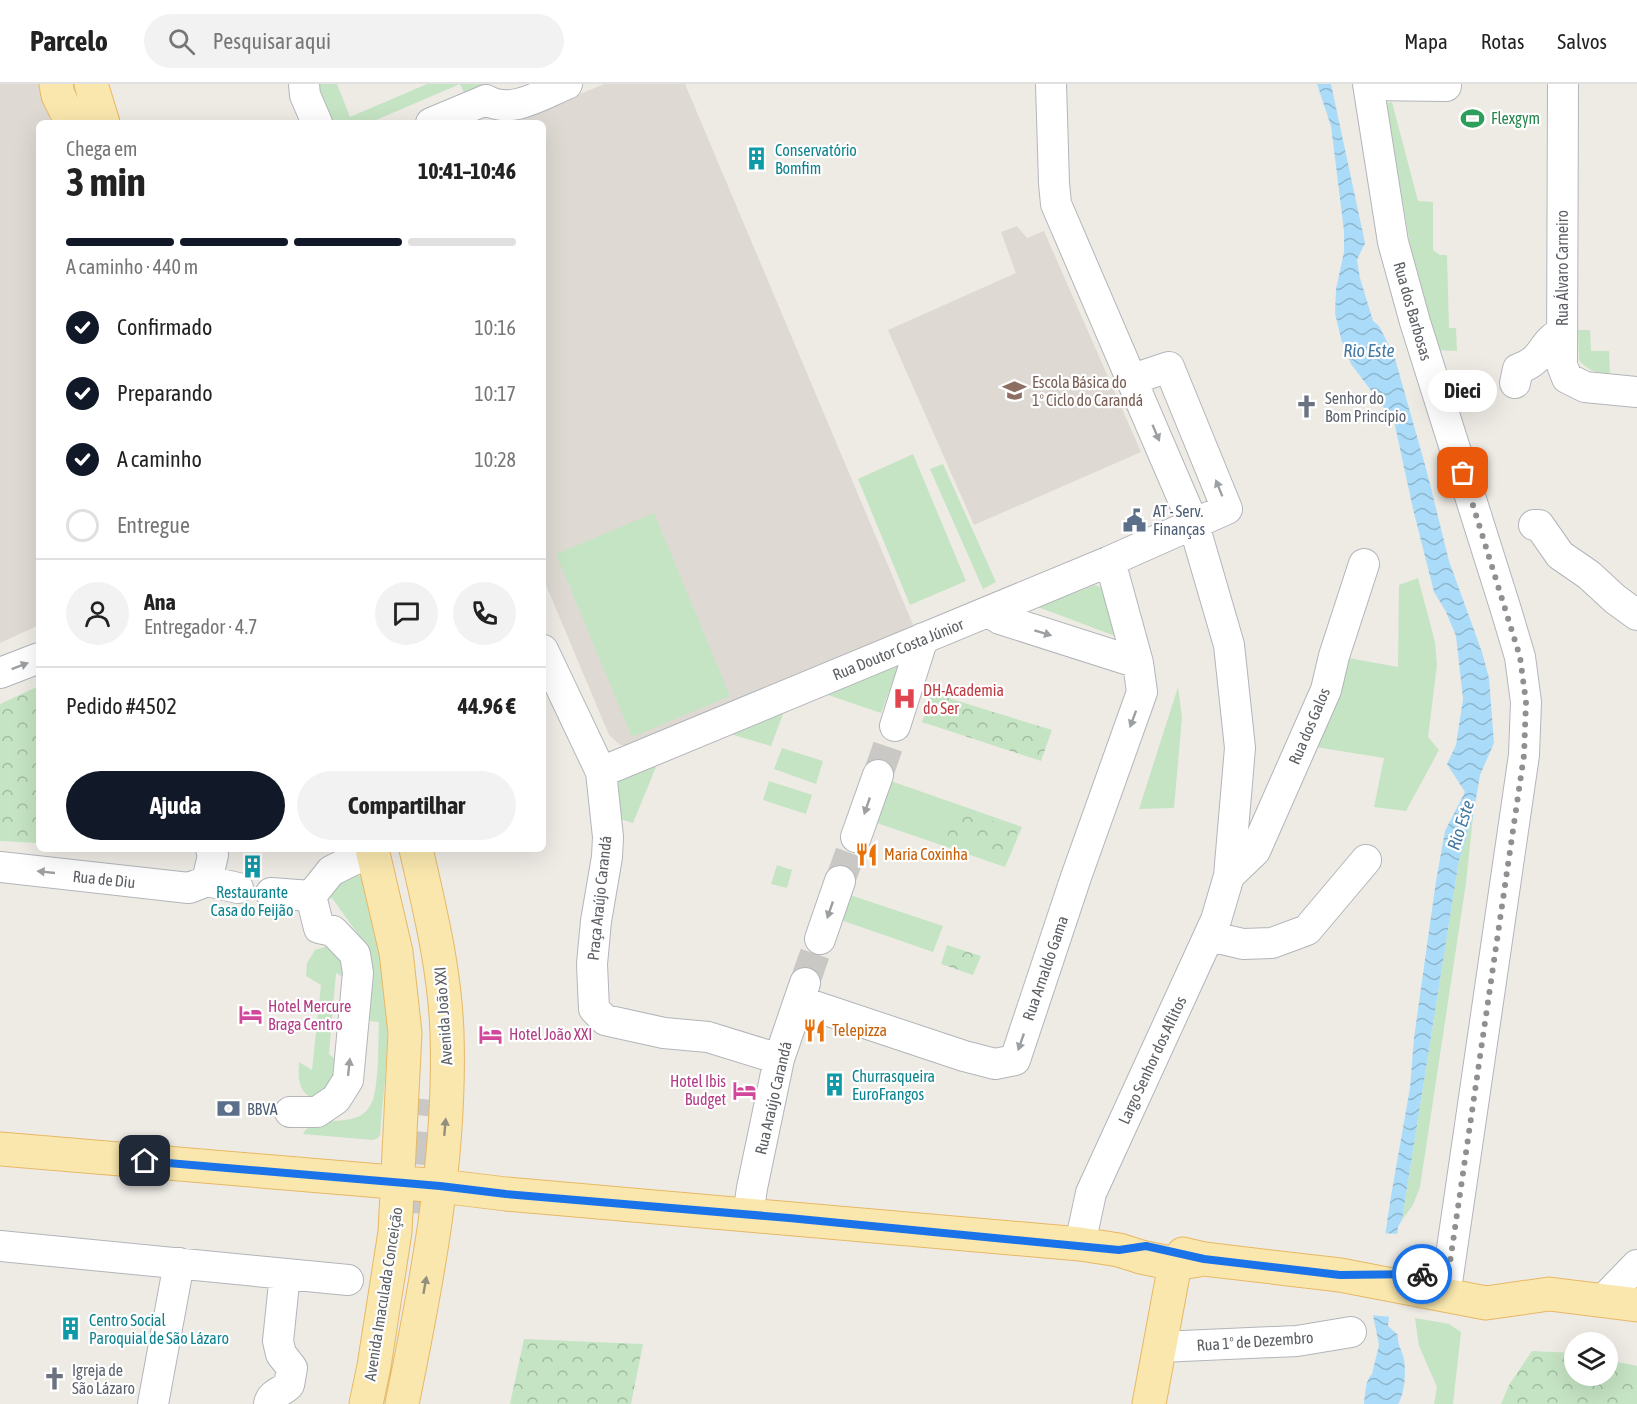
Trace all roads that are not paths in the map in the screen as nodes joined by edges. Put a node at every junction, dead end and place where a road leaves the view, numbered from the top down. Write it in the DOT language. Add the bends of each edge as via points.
graph roads {
  1 [pos="56,84"];
  2 [pos="304,84"];
  3 [pos="567,84"];
  4 [pos="1051,84"];
  5 [pos="1446,84"];
  6 [pos="1563,84"];
  7 [pos="1369,85"];
  8 [pos="487,92"];
  9 [pos="89,103"];
  10 [pos="316,120"];
  11 [pos="436,120"];
  12 [pos="1562,333"];
  13 [pos="1526,378"];
  14 [pos="1637,392"];
  15 [pos="1194,525"];
  16 [pos="1534,525"];
  17 [pos="1110,561"];
  18 [pos="1364,564"];
  19 [pos="989,612"];
  20 [pos="1637,615"];
  21 [pos="923,638"];
  22 [pos="36,659"];
  23 [pos="546,663"];
  24 [pos="1138,663"];
  25 [pos="0,673"];
  26 [pos="894,726"];
  27 [pos="601,771"];
  28 [pos="878,775"];
  29 [pos="856,837"];
  30 [pos="212,852"];
  31 [pos="379,852"];
  32 [pos="385,852"];
  33 [pos="386,852"];
  34 [pos="417,852"];
  35 [pos="1366,860"];
  36 [pos="0,867"];
  37 [pos="1229,876"];
  38 [pos="207,880"];
  39 [pos="840,881"];
  40 [pos="238,888"];
  41 [pos="271,892"];
  42 [pos="311,896"];
  43 [pos="1209,936"];
  44 [pos="820,939"];
  45 [pos="802,991"];
  46 [pos="779,1059"];
  47 [pos="427,1100"];
  48 [pos="291,1112"];
  49 [pos="0,1149"];
  50 [pos="399,1183"];
  51 [pos="440,1186"];
  52 [pos="748,1215"];
  53 [pos="1080,1245"];
  54 [pos="0,1246"];
  55 [pos="1189,1261"];
  56 [pos="179,1263"];
  57 [pos="1637,1264"];
  58 [pos="285,1274"];
  59 [pos="348,1280"];
  60 [pos="1428,1280"];
  61 [pos="1540,1294"];
  62 [pos="1602,1301"];
  63 [pos="1637,1305"];
  64 [pos="1351,1332"];
  65 [pos="1160,1347"];
  66 [pos="153,1404"];
  67 [pos="269,1404"];
  68 [pos="366,1404"];
  69 [pos="378,1404"];
  70 [pos="388,1404"];
  71 [pos="402,1404"];
  72 [pos="1149,1404"];
  1 -- 9 [label="main road" via="58,95"];
  2 -- 10 [label="street"];
  3 -- 8 [label="street" via="506,106 496,105"];
  4 -- 15 [label="street, Largo Senhor dos Aflitos" via="1056,204"];
  5 -- 7 [label="street"];
  6 -- 12 [label="street, Rua Álvaro Carneiro"];
  7 -- 60 [label="street, Rua dos Barbosas" via="1393,242 1520,657 1526,702 1524,755"];
  8 -- 11 [label="street"];
  12 -- 13 [label="street" via="1551,338"];
  12 -- 14 [label="street, Rua Álvaro Carneiro" via="1562,365 1567,378 1585,387"];
  15 -- 17 [label="street, Rua Doutor Costa Júnior"];
  15 -- 37 [label="street, Largo Senhor dos Aflitos" via="1229,645 1240,748"];
  16 -- 20 [label="street" via="1539,525 1560,555"];
  17 -- 19 [label="street, Rua Doutor Costa Júnior"];
  17 -- 24 [label="street"];
  18 -- 37 [label="street, Rua dos Galos" via="1326,690 1255,850"];
  19 -- 21 [label="street, Rua Doutor Costa Júnior"];
  19 -- 24 [label="street, one-way" via="1000,619"];
  21 -- 26 [label="street"];
  21 -- 27 [label="street, Rua Doutor Costa Júnior"];
  25 -- 22 [label="street, one-way"];
  23 -- 27 [label="street, Praça Araújo Carandá"];
  24 -- 45 [label="street, Rua Arnaldo Gama, one-way" via="1142,692 1014,1060 995,1064 964,1056"];
  27 -- 46 [label="street, Praça Araújo Carandá" via="608,837 592,964 594,1009 605,1020 664,1033 708,1037"];
  28 -- 29 [label="street, one-way"];
  30 -- 38 [label="street"];
  31 -- 42 [label="street" via="331,872"];
  32 -- 50 [label="main road" via="405,1034"];
  33 -- 47 [label="main road, Avenida João XXI" via="412,950"];
  51 -- 34 [label="main road, Avenida João XXI, one-way" via="447,1103 447,1032 438,948"];
  35 -- 43 [label="street" via="1307,930 1272,943 1243,944"];
  38 -- 36 [label="street, Rua de Diu, one-way" via="189,888"];
  37 -- 43 [label="street, Largo Senhor dos Aflitos"];
  38 -- 40 [label="street, Rua de Diu"];
  39 -- 44 [label="street, one-way"];
  41 -- 42 [label="street"];
  48 -- 42 [label="street, one-way" via="316,1112 336,1099 348,1080 358,973 355,954 333,931 319,928"];
  43 -- 53 [label="street, Largo Senhor dos Aflitos" via="1091,1193"];
  45 -- 46 [label="street, Rua Araújo Carandá"];
  46 -- 52 [label="street, Rua Araújo Carandá"];
  49 -- 50 [label="main road"];
  50 -- 51 [label="main road"];
  50 -- 68 [label="main road, Avenida Imaculada Conceição" via="395,1232"];
  51 -- 52 [label="main road"];
  71 -- 51 [label="main road, one-way"];
  52 -- 53 [label="main road"];
  53 -- 55 [label="main road" via="1141,1257"];
  54 -- 56 [label="street"];
  55 -- 60 [label="main road"];
  55 -- 65 [label="main road"];
  56 -- 58 [label="street"];
  56 -- 66 [label="street"];
  57 -- 62 [label="street"];
  58 -- 59 [label="street"];
  58 -- 67 [label="street" via="278,1341 281,1354 292,1368 289,1385 276,1393"];
  60 -- 61 [label="main road" via="1494,1280"];
  60 -- 61 [label="main road" via="1486,1303"];
  61 -- 62 [label="main road"];
  62 -- 63 [label="main road"];
  64 -- 65 [label="street, Rua 1º de Dezembro" via="1297,1341"];
  65 -- 72 [label="main road"];
  69 -- 70 [label="main road, Avenida Imaculada Conceição" via="392,1365"];
}
